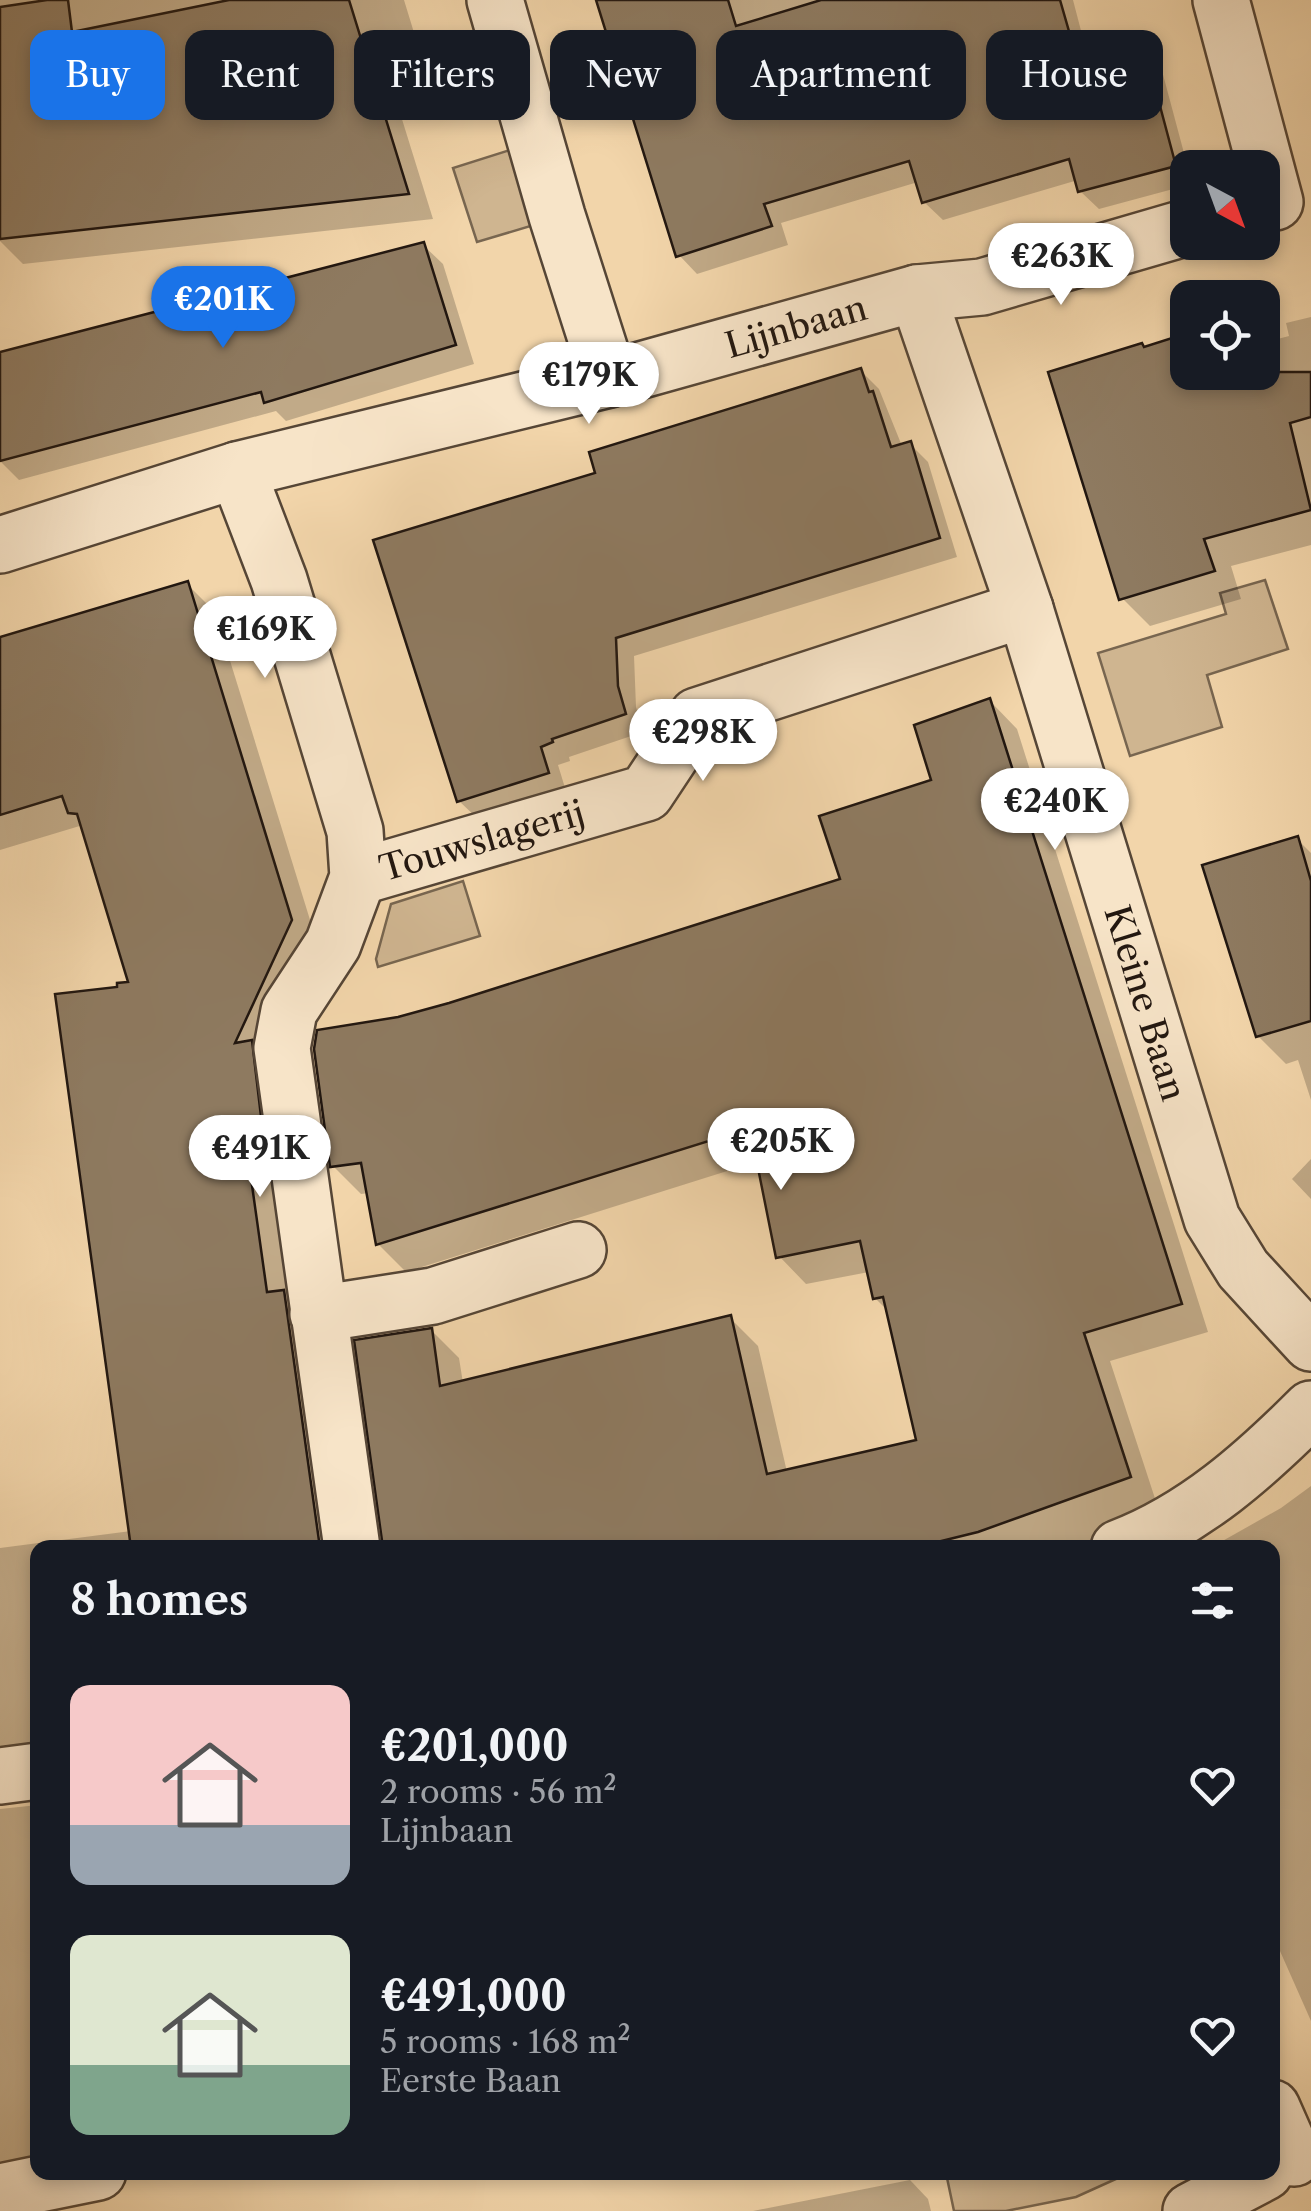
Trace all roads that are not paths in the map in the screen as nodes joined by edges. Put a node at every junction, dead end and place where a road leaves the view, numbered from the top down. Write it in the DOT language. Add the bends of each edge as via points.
graph roads {
  1 [pos="495,0"];
  2 [pos="1221,0"];
  3 [pos="1283,200"];
  4 [pos="1170,232"];
  5 [pos="916,293"];
  6 [pos="609,379"];
  7 [pos="236,470"];
  8 [pos="0,545"];
  9 [pos="1024,609"];
  10 [pos="358,877"];
  11 [pos="578,1250"];
  12 [pos="318,1314"];
  13 [pos="1311,1343"];
  14 [pos="1311,1409"];
  15 [pos="351,1540"];
  16 [pos="1133,1540"];
  17 [pos="30,1772"];
  18 [pos="0,1776"];
  19 [pos="59,2180"];
  20 [pos="108,2180"];
  21 [pos="1251,2180"];
  22 [pos="0,2192"];
  23 [pos="114,2211"];
  24 [pos="1191,2211"];
  1 -- 6 [label="street"];
  2 -- 3 [label="street"];
  4 -- 5 [label="street, Lijnbaan" via="982,287"];
  5 -- 6 [label="street, Lijnbaan"];
  5 -- 9 [label="street, Kleine Baan"];
  6 -- 7 [label="street, Lijnbaan"];
  7 -- 8 [label="street, Lijnbaan"];
  7 -- 10 [label="street" via="278,580 349,813"];
  9 -- 10 [label="street, Touwslagerij" via="696,716 646,793"];
  9 -- 13 [label="street, Kleine Baan" via="1212,1219 1243,1268"];
  10 -- 12 [label="street" via="333,944 290,1011 282,1048"];
  11 -- 12 [label="street" via="434,1296"];
  12 -- 15 [label="street"];
  14 -- 16 [label="street" via="1256,1464 1195,1508"];
  17 -- 18 [label="street"];
  19 -- 22 [label="street"];
  20 -- 23 [label="street"];
  21 -- 24 [label="street"];
}
